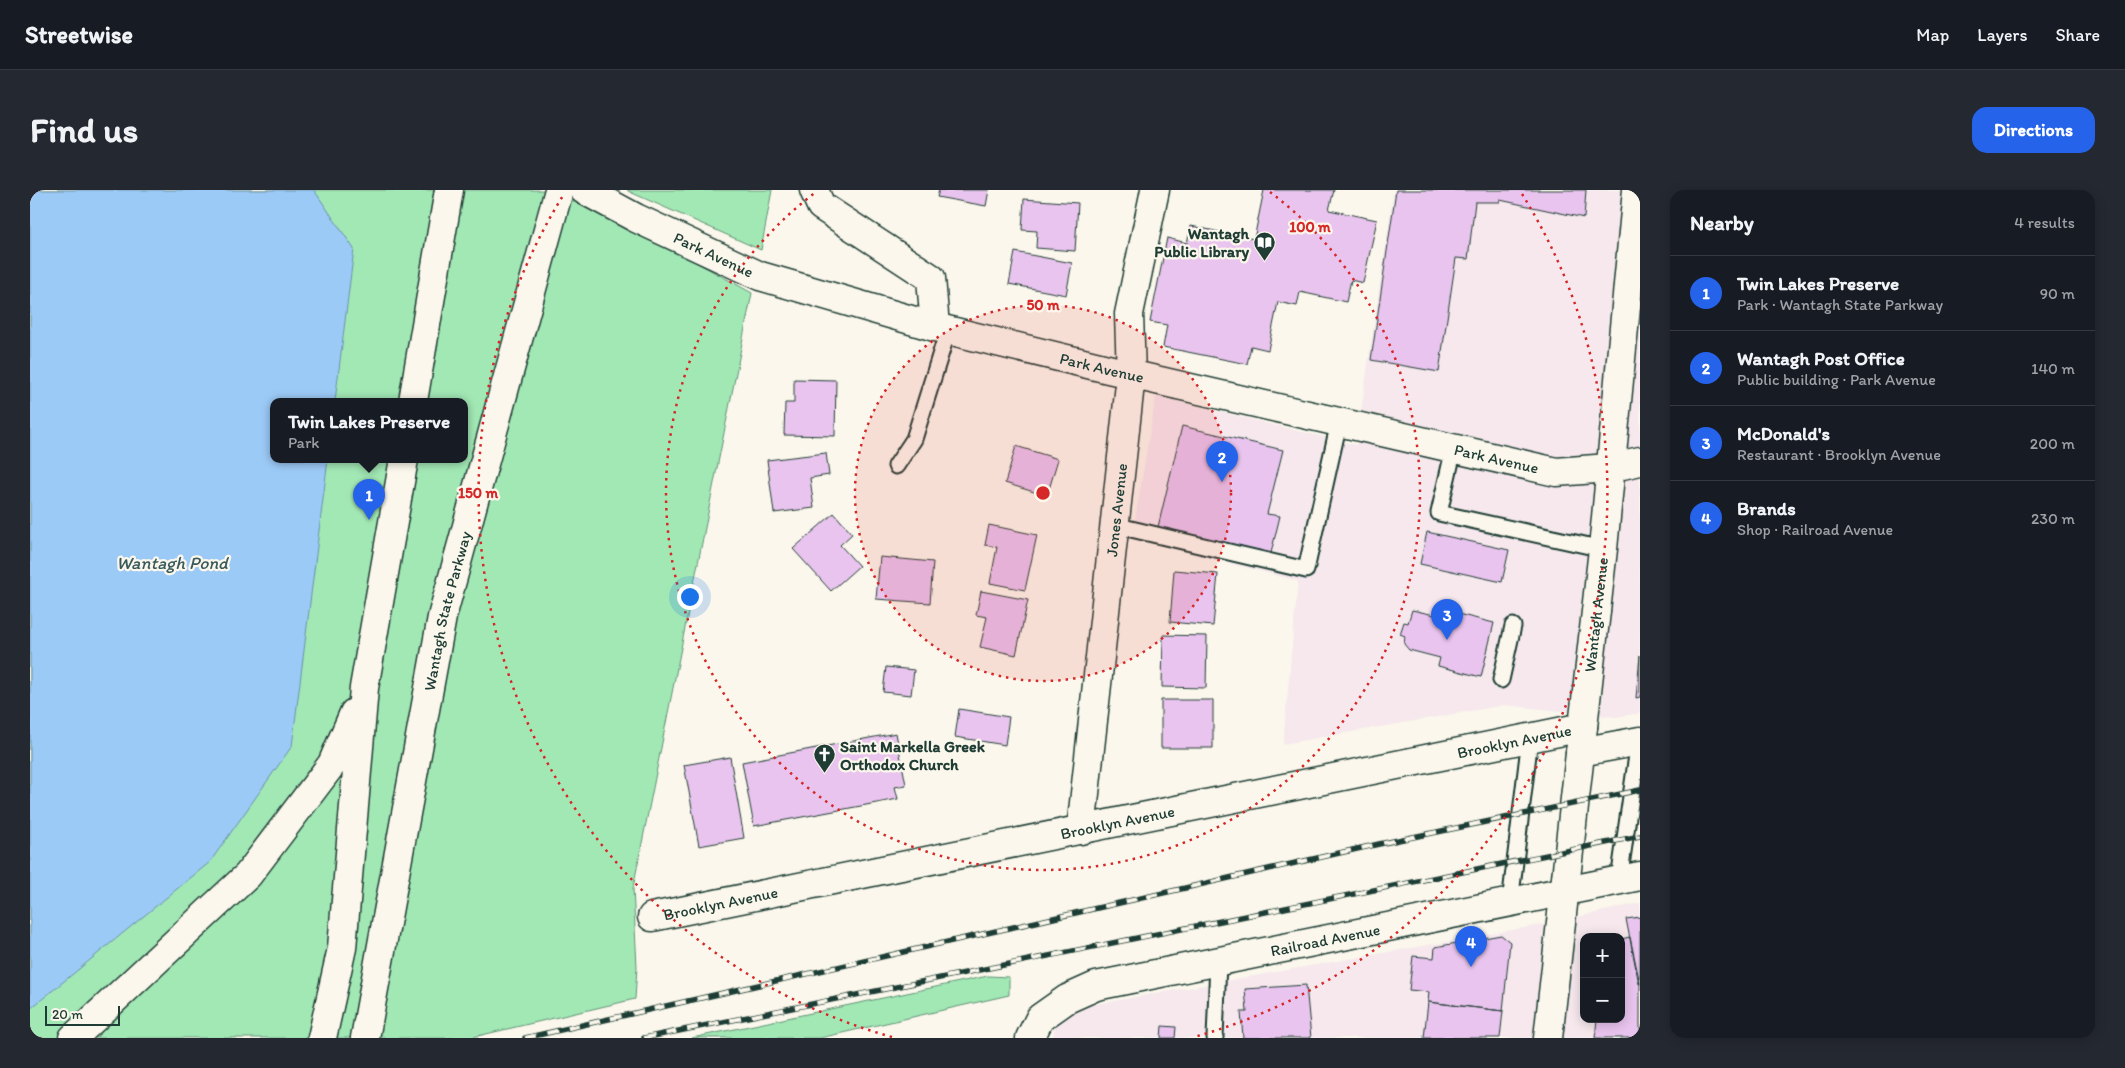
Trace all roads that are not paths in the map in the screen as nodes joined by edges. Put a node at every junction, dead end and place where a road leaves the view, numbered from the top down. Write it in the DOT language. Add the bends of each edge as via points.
graph roads {
  1 [pos="449,190"];
  2 [pos="559,190"];
  3 [pos="584,190"];
  4 [pos="814,190"];
  5 [pos="1155,190"];
  6 [pos="1636,190"];
  7 [pos="942,328"];
  8 [pos="1131,375"];
  9 [pos="414,398"];
  10 [pos="1339,422"];
  11 [pos="1454,448"];
  12 [pos="1640,461"];
  13 [pos="403,463"];
  14 [pos="896,466"];
  15 [pos="1610,468"];
  16 [pos="1114,525"];
  17 [pos="1603,549"];
  18 [pos="1513,626"];
  19 [pos="1501,680"];
  20 [pos="364,688"];
  21 [pos="1530,738"];
  22 [pos="1582,739"];
  23 [pos="1640,741"];
  24 [pos="1081,830"];
  25 [pos="1630,878"];
  26 [pos="1564,892"];
  27 [pos="1510,903"];
  28 [pos="652,917"];
  29 [pos="1218,962"];
  30 [pos="72,1038"];
  31 [pos="322,1038"];
  32 [pos="365,1038"];
  33 [pos="1030,1038"];
  34 [pos="1215,1038"];
  35 [pos="1548,1038"];
  1 -- 9 [label="main road"];
  2 -- 32 [label="main road, Wantagh State Parkway" via="442,617"];
  3 -- 7 [label="main road, Park Avenue" via="760,276"];
  4 -- 7 [label="main road" via="821,206 931,278"];
  5 -- 8 [label="main road, Jones Avenue" via="1129,314"];
  6 -- 15 [label="main road, Wantagh Avenue"];
  7 -- 8 [label="main road, Park Avenue"];
  7 -- 14 [label="lane" via="914,439"];
  8 -- 10 [label="main road, Park Avenue"];
  8 -- 16 [label="main road, Jones Avenue"];
  10 -- 11 [label="main road, Park Avenue"];
  10 -- 16 [label="lane" via="1306,570"];
  11 -- 15 [label="main road, Park Avenue" via="1556,472"];
  11 -- 17 [label="lane" via="1439,513"];
  12 -- 15 [label="main road, Park Avenue"];
  13 -- 20 [label="main road"];
  15 -- 17 [label="main road, Wantagh Avenue"];
  16 -- 24 [label="main road, Jones Avenue"];
  17 -- 22 [label="main road, Wantagh Avenue"];
  18 -- 19 [label="lane"];
  20 -- 30 [label="main road" via="332,764 248,875"];
  20 -- 31 [label="main road" via="342,948"];
  21 -- 22 [label="main road, Brooklyn Avenue"];
  21 -- 24 [label="main road, Brooklyn Avenue"];
  21 -- 27 [label="lane"];
  22 -- 23 [label="main road, Brooklyn Avenue"];
  22 -- 26 [label="main road, Wantagh Avenue"];
  23 -- 25 [label="lane"];
  24 -- 28 [label="main road, Brooklyn Avenue"];
  25 -- 26 [label="main road, Railroad Avenue"];
  26 -- 27 [label="main road, Railroad Avenue"];
  26 -- 35 [label="main road, Wantagh Avenue"];
  27 -- 29 [label="main road, Railroad Avenue"];
  29 -- 33 [label="main road, Railroad Avenue" via="1096,986 1067,999 1040,1018"];
  29 -- 34 [label="lane"];
}
